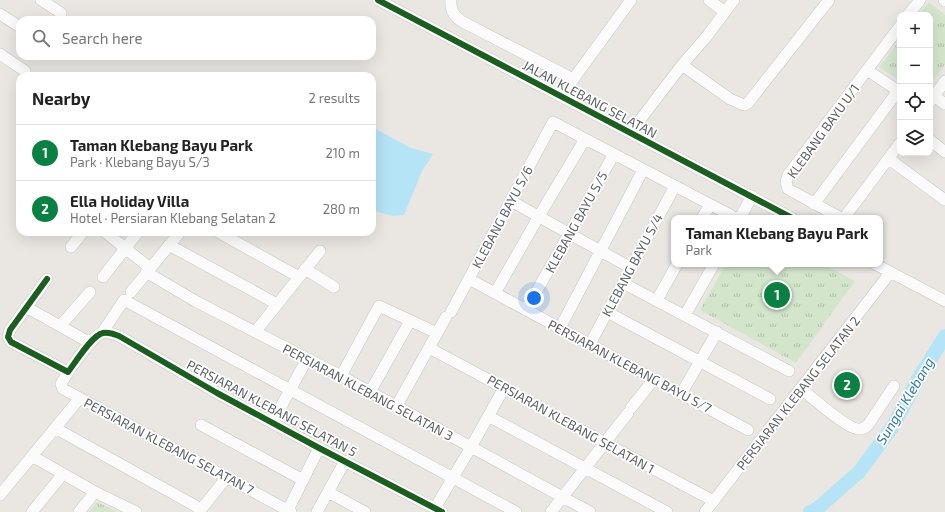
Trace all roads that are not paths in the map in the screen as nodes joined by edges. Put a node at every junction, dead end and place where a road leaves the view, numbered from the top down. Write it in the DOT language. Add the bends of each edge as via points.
graph roads {
  1 [pos="42,0"];
  2 [pos="378,0"];
  3 [pos="632,0"];
  4 [pos="709,0"];
  5 [pos="734,0"];
  6 [pos="829,0"];
  7 [pos="920,0"];
  8 [pos="450,1"];
  9 [pos="725,12"];
  10 [pos="910,12"];
  11 [pos="61,13"];
  12 [pos="0,14"];
  13 [pos="16,24"];
  14 [pos="897,30"];
  15 [pos="0,54"];
  16 [pos="682,65"];
  17 [pos="867,70"];
  18 [pos="25,71"];
  19 [pos="574,79"];
  20 [pos="945,81"];
  21 [pos="897,90"];
  22 [pos="897,94"];
  23 [pos="561,96"];
  24 [pos="933,98"];
  25 [pos="933,99"];
  26 [pos="945,104"];
  27 [pos="630,133"];
  28 [pos="585,139"];
  29 [pos="933,142"];
  30 [pos="897,147"];
  31 [pos="945,152"];
  32 [pos="614,154"];
  33 [pos="889,159"];
  34 [pos="644,170"];
  35 [pos="675,186"];
  36 [pos="752,196"];
  37 [pos="945,200"];
  38 [pos="511,201"];
  39 [pos="814,204"];
  40 [pos="710,205"];
  41 [pos="704,215"];
  42 [pos="730,215"];
  43 [pos="742,215"];
  44 [pos="787,215"];
  45 [pos="836,215"];
  46 [pos="844,215"];
  47 [pos="538,216"];
  48 [pos="570,233"];
  49 [pos="80,236"];
  50 [pos="110,236"];
  51 [pos="135,236"];
  52 [pos="177,236"];
  53 [pos="226,236"];
  54 [pos="169,245"];
  55 [pos="71,247"];
  56 [pos="126,248"];
  57 [pos="601,250"];
  58 [pos="320,251"];
  59 [pos="675,267"];
  60 [pos="712,267"];
  61 [pos="880,267"];
  62 [pos="631,268"];
  63 [pos="148,270"];
  64 [pos="302,273"];
  65 [pos="890,273"];
  66 [pos="103,276"];
  67 [pos="47,279"];
  68 [pos="469,279"];
  69 [pos="623,283"];
  70 [pos="334,287"];
  71 [pos="90,292"];
  72 [pos="496,294"];
  73 [pos="127,296"];
  74 [pos="657,300"];
  75 [pos="945,301"];
  76 [pos="277,304"];
  77 [pos="26,308"];
  78 [pos="526,310"];
  79 [pos="607,312"];
  80 [pos="685,315"];
  81 [pos="410,321"];
  82 [pos="60,326"];
  83 [pos="560,328"];
  84 [pos="255,332"];
  85 [pos="717,332"];
  86 [pos="102,333"];
  87 [pos="437,333"];
  88 [pos="92,341"];
  89 [pos="590,344"];
  90 [pos="429,348"];
  91 [pos="307,359"];
  92 [pos="700,362"];
  93 [pos="789,371"];
  94 [pos="68,372"];
  95 [pos="341,376"];
  96 [pos="654,379"];
  97 [pos="894,386"];
  98 [pos="504,388"];
  99 [pos="289,389"];
  100 [pos="801,389"];
  101 [pos="370,392"];
  102 [pos="681,394"];
  103 [pos="79,399"];
  104 [pos="770,399"];
  105 [pos="396,406"];
  106 [pos="488,416"];
  107 [pos="272,423"];
  108 [pos="201,425"];
  109 [pos="55,428"];
  110 [pos="748,430"];
  111 [pos="604,444"];
  112 [pos="471,447"];
  113 [pos="319,448"];
  114 [pos="32,456"];
  115 [pos="345,461"];
  116 [pos="585,468"];
  117 [pos="63,474"];
  118 [pos="453,477"];
  119 [pos="227,478"];
  120 [pos="304,480"];
  121 [pos="95,492"];
  122 [pos="328,492"];
  123 [pos="0,495"];
  124 [pos="562,498"];
  125 [pos="714,501"];
  126 [pos="438,510"];
  127 [pos="200,511"];
  128 [pos="289,511"];
  129 [pos="32,512"];
  130 [pos="79,512"];
  131 [pos="136,512"];
  132 [pos="317,512"];
  133 [pos="365,512"];
  134 [pos="516,512"];
  135 [pos="551,512"];
  136 [pos="590,512"];
  137 [pos="667,512"];
  138 [pos="705,512"];
  1 -- 11 [label="street"];
  2 -- 23 [label="street, JALAN KLEBANG SELATAN"];
  3 -- 19 [label="street"];
  4 -- 9 [label="street"];
  5 -- 9 [label="street"];
  6 -- 16 [label="street" via="744,105 730,99"];
  7 -- 10 [label="street"];
  8 -- 19 [label="street" via="454,14 463,22"];
  9 -- 16 [label="street"];
  12 -- 13 [label="street"];
  14 -- 17 [label="street, KLEBANG BAYU U/1"];
  15 -- 18 [label="street"];
  16 -- 27 [label="street"];
  17 -- 21 [label="street"];
  17 -- 39 [label="street, KLEBANG BAYU U/1" via="788,175 788,189"];
  19 -- 23 [label="street"];
  20 -- 24 [label="street"];
  22 -- 39 [label="street"];
  23 -- 27 [label="street, JALAN KLEBANG SELATAN"];
  25 -- 26 [label="street"];
  27 -- 36 [label="street, JALAN KLEBANG SELATAN"];
  28 -- 32 [label="street"];
  28 -- 38 [label="street, KLEBANG BAYU S/6" via="553,122"];
  28 -- 47 [label="street"];
  29 -- 31 [label="street"];
  30 -- 33 [label="street"];
  32 -- 34 [label="street"];
  32 -- 48 [label="street, KLEBANG BAYU S/5"];
  33 -- 37 [label="street"];
  33 -- 46 [label="street"];
  34 -- 35 [label="street"];
  34 -- 57 [label="street"];
  35 -- 40 [label="street"];
  35 -- 62 [label="street, KLEBANG BAYU S/4"];
  36 -- 43 [label="street"];
  36 -- 44 [label="street, JALAN KLEBANG SELATAN"];
  38 -- 47 [label="street"];
  38 -- 68 [label="street, KLEBANG BAYU S/6"];
  39 -- 45 [label="street, KLEBANG BAYU U/1"];
  40 -- 41 [label="street"];
  40 -- 42 [label="street"];
  47 -- 48 [label="street"];
  47 -- 72 [label="street"];
  48 -- 57 [label="street"];
  48 -- 78 [label="street, KLEBANG BAYU S/5"];
  49 -- 55 [label="street"];
  50 -- 56 [label="street, PERSIARAN KLEBANG SELATAN 3"];
  51 -- 56 [label="street"];
  52 -- 54 [label="street"];
  53 -- 64 [label="street"];
  54 -- 63 [label="street"];
  54 -- 76 [label="street"];
  56 -- 63 [label="street, PERSIARAN KLEBANG SELATAN 3"];
  56 -- 66 [label="street"];
  57 -- 62 [label="street"];
  57 -- 83 [label="street"];
  58 -- 64 [label="street"];
  59 -- 74 [label="street"];
  60 -- 80 [label="street"];
  61 -- 65 [label="street"];
  62 -- 69 [label="street, KLEBANG BAYU S/4"];
  63 -- 73 [label="street"];
  63 -- 84 [label="street, PERSIARAN KLEBANG SELATAN 3" via="197,302"];
  64 -- 70 [label="street"];
  64 -- 76 [label="street"];
  65 -- 75 [label="street"];
  65 -- 100 [label="street, PERSIARAN KLEBANG SELATAN 2"];
  67 -- 77 [label="street"];
  68 -- 72 [label="street, PERSIARAN KLEBANG BAYU S/7"];
  68 -- 87 [label="street, KLEBANG BAYU S/6"];
  69 -- 74 [label="street"];
  69 -- 79 [label="street, KLEBANG BAYU S/4"];
  71 -- 82 [label="street"];
  72 -- 78 [label="street, PERSIARAN KLEBANG BAYU S/7"];
  73 -- 86 [label="street"];
  73 -- 99 [label="street"];
  74 -- 80 [label="street"];
  76 -- 84 [label="street"];
  77 -- 82 [label="street"];
  77 -- 94 [label="street" via="10,330 8,336 11,342"];
  78 -- 83 [label="street, PERSIARAN KLEBANG BAYU S/7"];
  79 -- 89 [label="street, KLEBANG BAYU S/4"];
  79 -- 92 [label="street"];
  80 -- 85 [label="street"];
  81 -- 87 [label="street"];
  81 -- 95 [label="street" via="379,306"];
  81 -- 101 [label="street"];
  82 -- 88 [label="street" via="85,340"];
  83 -- 89 [label="street, PERSIARAN KLEBANG BAYU S/7"];
  84 -- 91 [label="street, PERSIARAN KLEBANG SELATAN 3"];
  85 -- 92 [label="street"];
  85 -- 93 [label="street"];
  86 -- 88 [label="street"];
  86 -- 107 [label="street, PERSIARAN KLEBANG SELATAN 5" via="119,336"];
  87 -- 90 [label="street, KLEBANG BAYU S/6"];
  88 -- 94 [label="street"];
  89 -- 96 [label="street, PERSIARAN KLEBANG BAYU S/7"];
  90 -- 98 [label="street, PERSIARAN KLEBANG SELATAN 1"];
  90 -- 105 [label="street, KLEBANG BAYU S/6"];
  91 -- 95 [label="street, PERSIARAN KLEBANG SELATAN 3"];
  91 -- 99 [label="street"];
  92 -- 102 [label="street"];
  92 -- 104 [label="street"];
  94 -- 103 [label="street, PERSIARAN KLEBANG SELATAN 7" via="61,384 62,389"];
  95 -- 101 [label="street, PERSIARAN KLEBANG SELATAN 3"];
  96 -- 102 [label="street, PERSIARAN KLEBANG BAYU S/7"];
  96 -- 111 [label="street"];
  97 -- 100 [label="street" via="868,425 860,430 849,427"];
  98 -- 106 [label="street"];
  98 -- 111 [label="street, PERSIARAN KLEBANG SELATAN 1"];
  99 -- 107 [label="street"];
  99 -- 118 [label="street"];
  100 -- 125 [label="street, PERSIARAN KLEBANG SELATAN 2"];
  101 -- 105 [label="street, PERSIARAN KLEBANG SELATAN 3"];
  102 -- 110 [label="street, PERSIARAN KLEBANG BAYU S/7"];
  103 -- 109 [label="street"];
  103 -- 119 [label="street, PERSIARAN KLEBANG SELATAN 7"];
  105 -- 112 [label="street, PERSIARAN KLEBANG SELATAN 3"];
  106 -- 112 [label="street"];
  106 -- 116 [label="street"];
  107 -- 113 [label="street, PERSIARAN KLEBANG SELATAN 5"];
  108 -- 120 [label="street"];
  109 -- 114 [label="street"];
  109 -- 127 [label="street"];
  111 -- 116 [label="street"];
  111 -- 125 [label="street, PERSIARAN KLEBANG SELATAN 1"];
  112 -- 118 [label="street"];
  112 -- 124 [label="street, PERSIARAN KLEBANG SELATAN 3"];
  113 -- 115 [label="street, PERSIARAN KLEBANG SELATAN 5"];
  113 -- 120 [label="street"];
  114 -- 117 [label="street"];
  114 -- 123 [label="street"];
  115 -- 122 [label="street"];
  115 -- 126 [label="street, PERSIARAN KLEBANG SELATAN 5"];
  116 -- 124 [label="street"];
  116 -- 137 [label="street"];
  117 -- 121 [label="street"];
  117 -- 129 [label="street"];
  118 -- 126 [label="street"];
  118 -- 134 [label="street"];
  119 -- 127 [label="street"];
  119 -- 128 [label="street, PERSIARAN KLEBANG SELATAN 7"];
  120 -- 128 [label="street"];
  121 -- 130 [label="street"];
  121 -- 131 [label="street"];
  122 -- 132 [label="street"];
  122 -- 133 [label="street"];
  124 -- 135 [label="street"];
  124 -- 136 [label="street, PERSIARAN KLEBANG SELATAN 3"];
  125 -- 138 [label="street, PERSIARAN KLEBANG SELATAN 2"];
}
